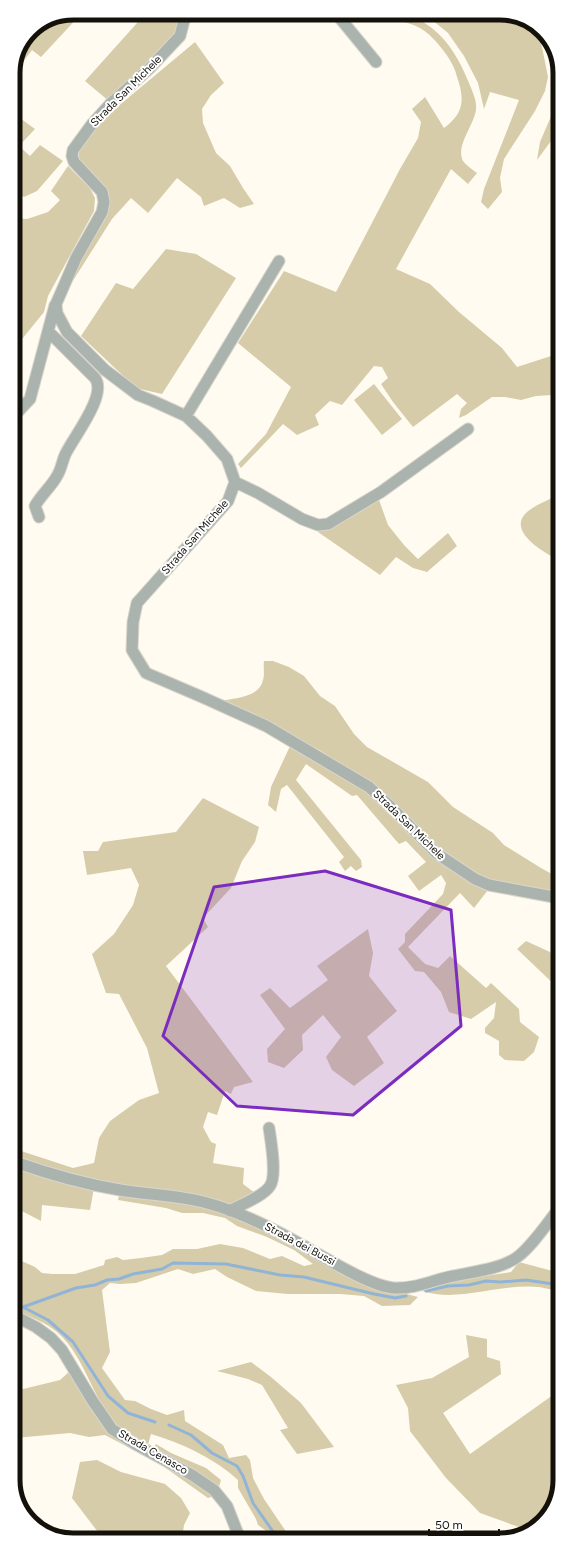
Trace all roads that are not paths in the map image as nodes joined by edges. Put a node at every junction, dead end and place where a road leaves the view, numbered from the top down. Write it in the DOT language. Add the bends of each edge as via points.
graph roads {
  1 [pos="184,20"];
  2 [pos="341,20"];
  3 [pos="376,62"];
  4 [pos="279,261"];
  5 [pos="56,304"];
  6 [pos="48,331"];
  7 [pos="20,410"];
  8 [pos="186,416"];
  9 [pos="468,429"];
  10 [pos="235,482"];
  11 [pos="39,516"];
  12 [pos="553,897"];
  13 [pos="269,1128"];
  14 [pos="20,1164"];
  15 [pos="230,1210"];
  16 [pos="553,1216"];
  17 [pos="20,1319"];
  18 [pos="238,1533"];
  1 -- 5 [label="street, Strada San Michele" via="180,36 149,69 111,103 72,150 74,162 102,192 104,202 102,212 76,258"];
  2 -- 3 [label="street"];
  4 -- 8 [label="street"];
  5 -- 6 [label="street, Strada San Michele"];
  5 -- 8 [label="street" via="57,313 67,332 105,370 138,395"];
  6 -- 7 [label="street, Strada San Michele" via="30,399"];
  6 -- 11 [label="street" via="95,378 99,390 93,406 65,455 57,476 35,506"];
  8 -- 10 [label="street" via="227,459"];
  9 -- 10 [label="street" via="381,492 328,524 318,525 302,519"];
  10 -- 12 [label="street, Strada San Michele" via="228,501 137,603 132,650 146,673 266,726 369,787 436,854 475,879 489,885"];
  13 -- 15 [label="street" via="272,1150 270,1186"];
  14 -- 15 [label="street, Strada dei Bussi" via="43,1172 120,1190 206,1203"];
  15 -- 16 [label="street, Strada dei Bussi" via="269,1227 368,1280 392,1288 418,1286 504,1264 524,1251"];
  17 -- 18 [label="street, Strada Cenasco" via="51,1338 62,1350 112,1429 214,1490 227,1506"];
}
